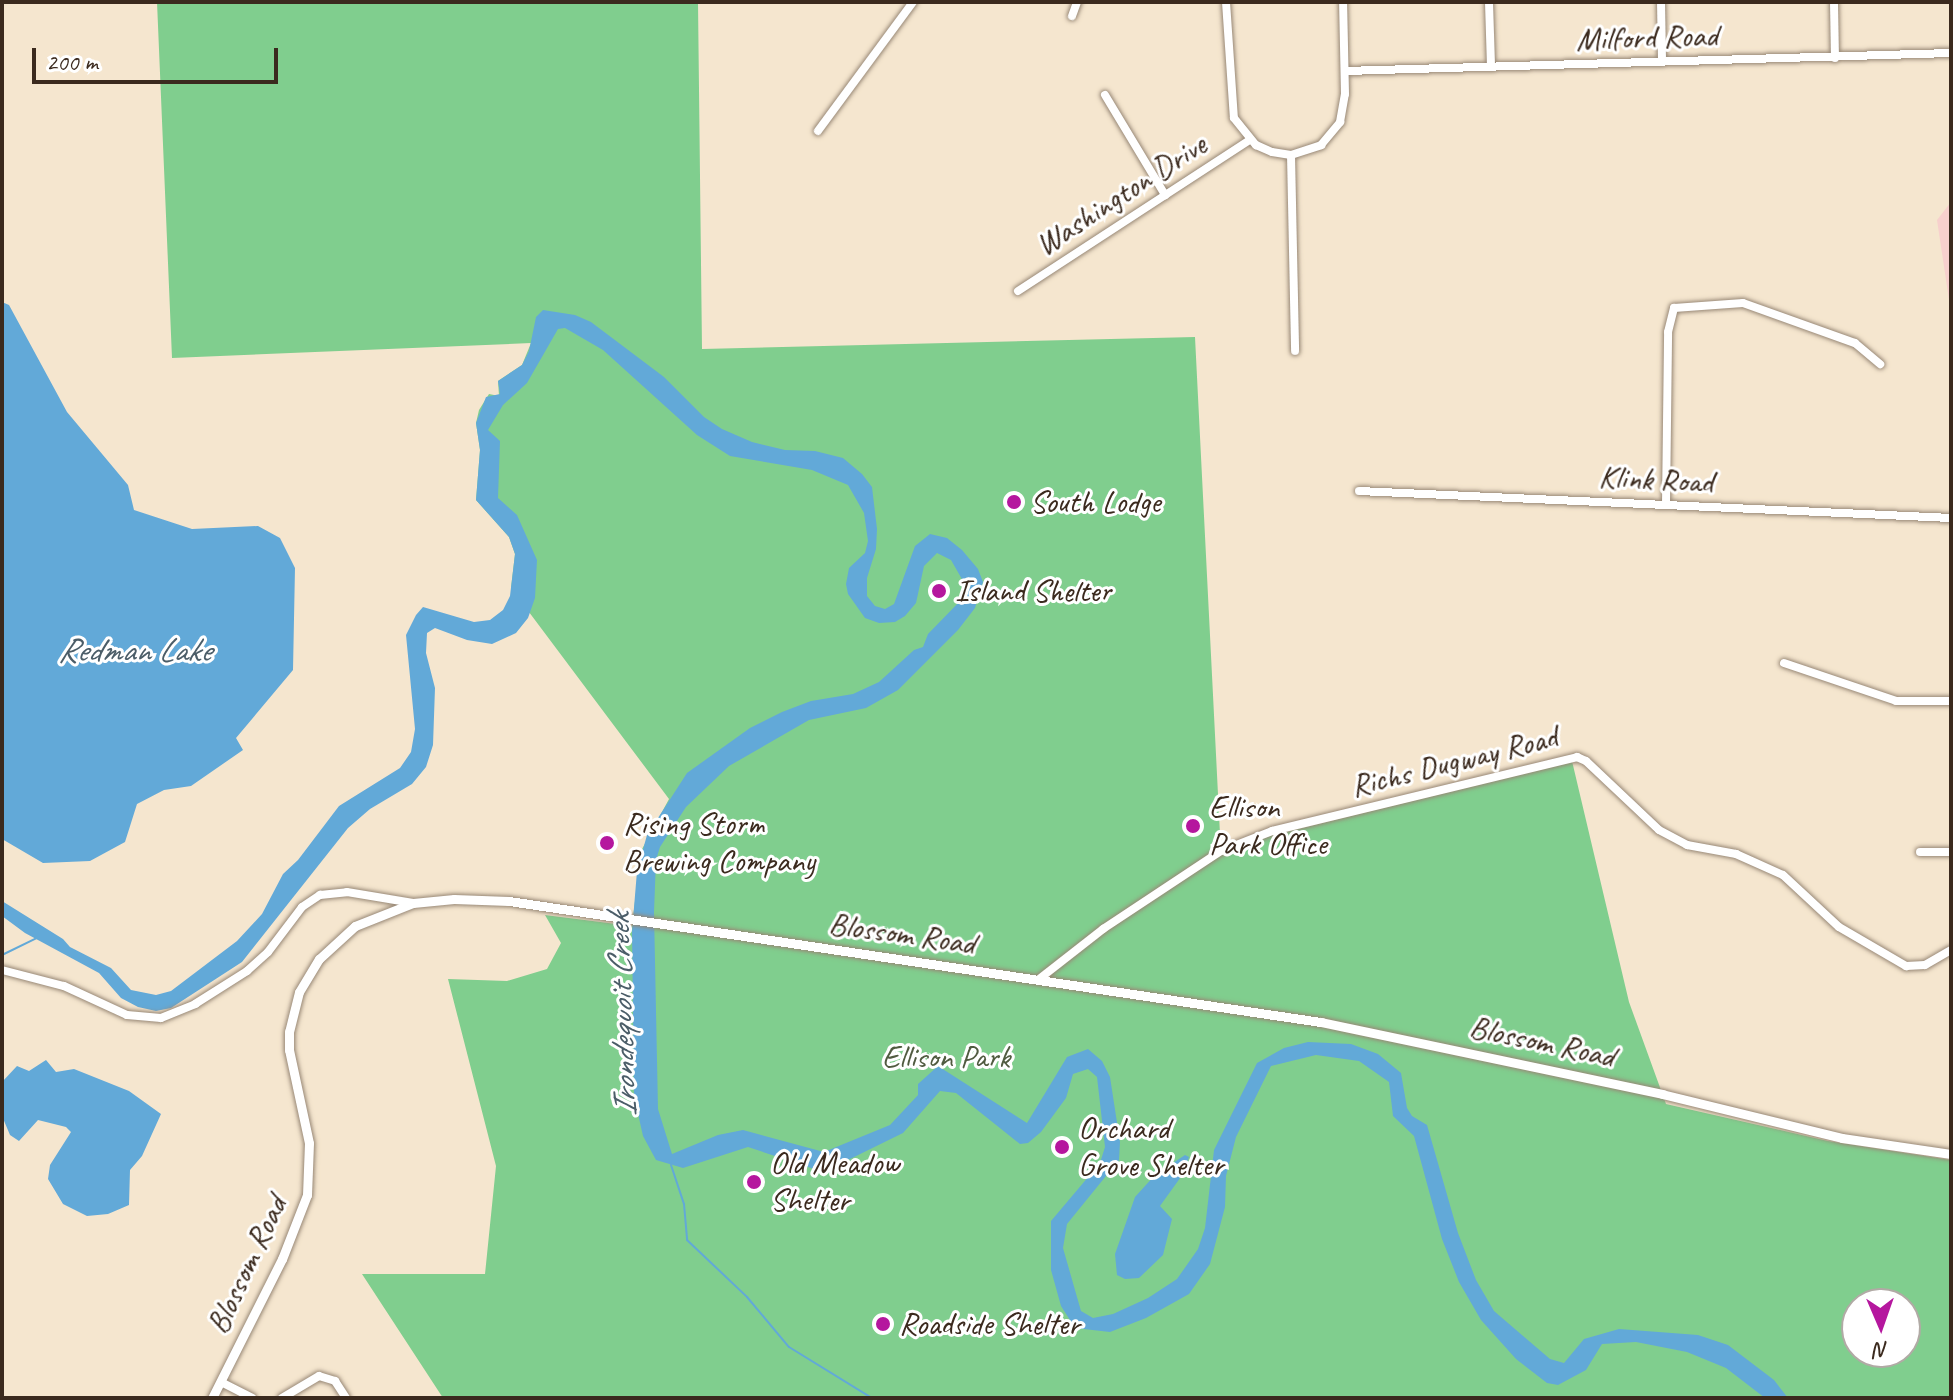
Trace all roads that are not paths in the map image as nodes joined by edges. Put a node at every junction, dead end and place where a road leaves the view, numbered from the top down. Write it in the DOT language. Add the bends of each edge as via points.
graph roads {
  1 [pos="913,2"];
  2 [pos="1077,2"];
  3 [pos="1226,2"];
  4 [pos="1343,2"];
  5 [pos="1489,2"];
  6 [pos="1661,2"];
  7 [pos="1834,2"];
  8 [pos="1072,16"];
  9 [pos="1951,53"];
  10 [pos="1835,58"];
  11 [pos="1662,62"];
  12 [pos="1491,67"];
  13 [pos="1345,71"];
  14 [pos="1105,95"];
  15 [pos="818,131"];
  16 [pos="1250,140"];
  17 [pos="1291,155"];
  18 [pos="1165,195"];
  19 [pos="1018,291"];
  20 [pos="1295,351"];
  21 [pos="1880,364"];
  22 [pos="1359,491"];
  23 [pos="1666,504"];
  24 [pos="1951,518"];
  25 [pos="1784,663"];
  26 [pos="1951,701"];
  27 [pos="1920,852"];
  28 [pos="1951,852"];
  29 [pos="413,903"];
  30 [pos="1951,950"];
  31 [pos="2,970"];
  32 [pos="1038,980"];
  33 [pos="1951,1154"];
  34 [pos="221,1382"];
  35 [pos="212,1398"];
  36 [pos="252,1398"];
  37 [pos="282,1398"];
  38 [pos="346,1398"];
  1 -- 15 [label="street"];
  2 -- 8 [label="street"];
  3 -- 16 [label="street" via="1232,111"];
  4 -- 13 [label="street"];
  5 -- 12 [label="street"];
  6 -- 11 [label="street"];
  7 -- 10 [label="street"];
  9 -- 10 [label="street, Milford Road"];
  10 -- 11 [label="street, Milford Road"];
  11 -- 12 [label="street, Milford Road"];
  12 -- 13 [label="street, Milford Road"];
  13 -- 17 [label="street" via="1345,105 1335,131 1321,145"];
  14 -- 18 [label="street"];
  16 -- 17 [label="street"];
  16 -- 18 [label="street, Washington Drive"];
  17 -- 20 [label="street"];
  18 -- 19 [label="street, Washington Drive"];
  21 -- 23 [label="street" via="1855,343 1743,303 1674,308 1668,332"];
  22 -- 23 [label="street, Klink Road"];
  23 -- 24 [label="street, Klink Road"];
  25 -- 26 [label="street" via="1896,701"];
  27 -- 28 [label="street"];
  29 -- 31 [label="street" via="347,892 320,895 302,907 247,971 195,1004 161,1018 127,1015 64,986"];
  29 -- 32 [label="street, Blossom Road" via="486,899"];
  29 -- 34 [label="street, Blossom Road" via="355,926 319,959 299,992 289,1050 309,1143 311,1180 282,1259"];
  30 -- 32 [label="street, Richs Dugway Road" via="1925,965 1906,966 1839,927 1783,875 1736,854 1687,845 1659,830 1577,757 1272,831 1221,851 1103,929"];
  32 -- 33 [label="street, Blossom Road" via="1321,1022 1842,1138"];
  34 -- 35 [label="street, Blossom Road"];
  34 -- 36 [label="street"];
  37 -- 38 [label="street" via="319,1376 335,1381"];
}
